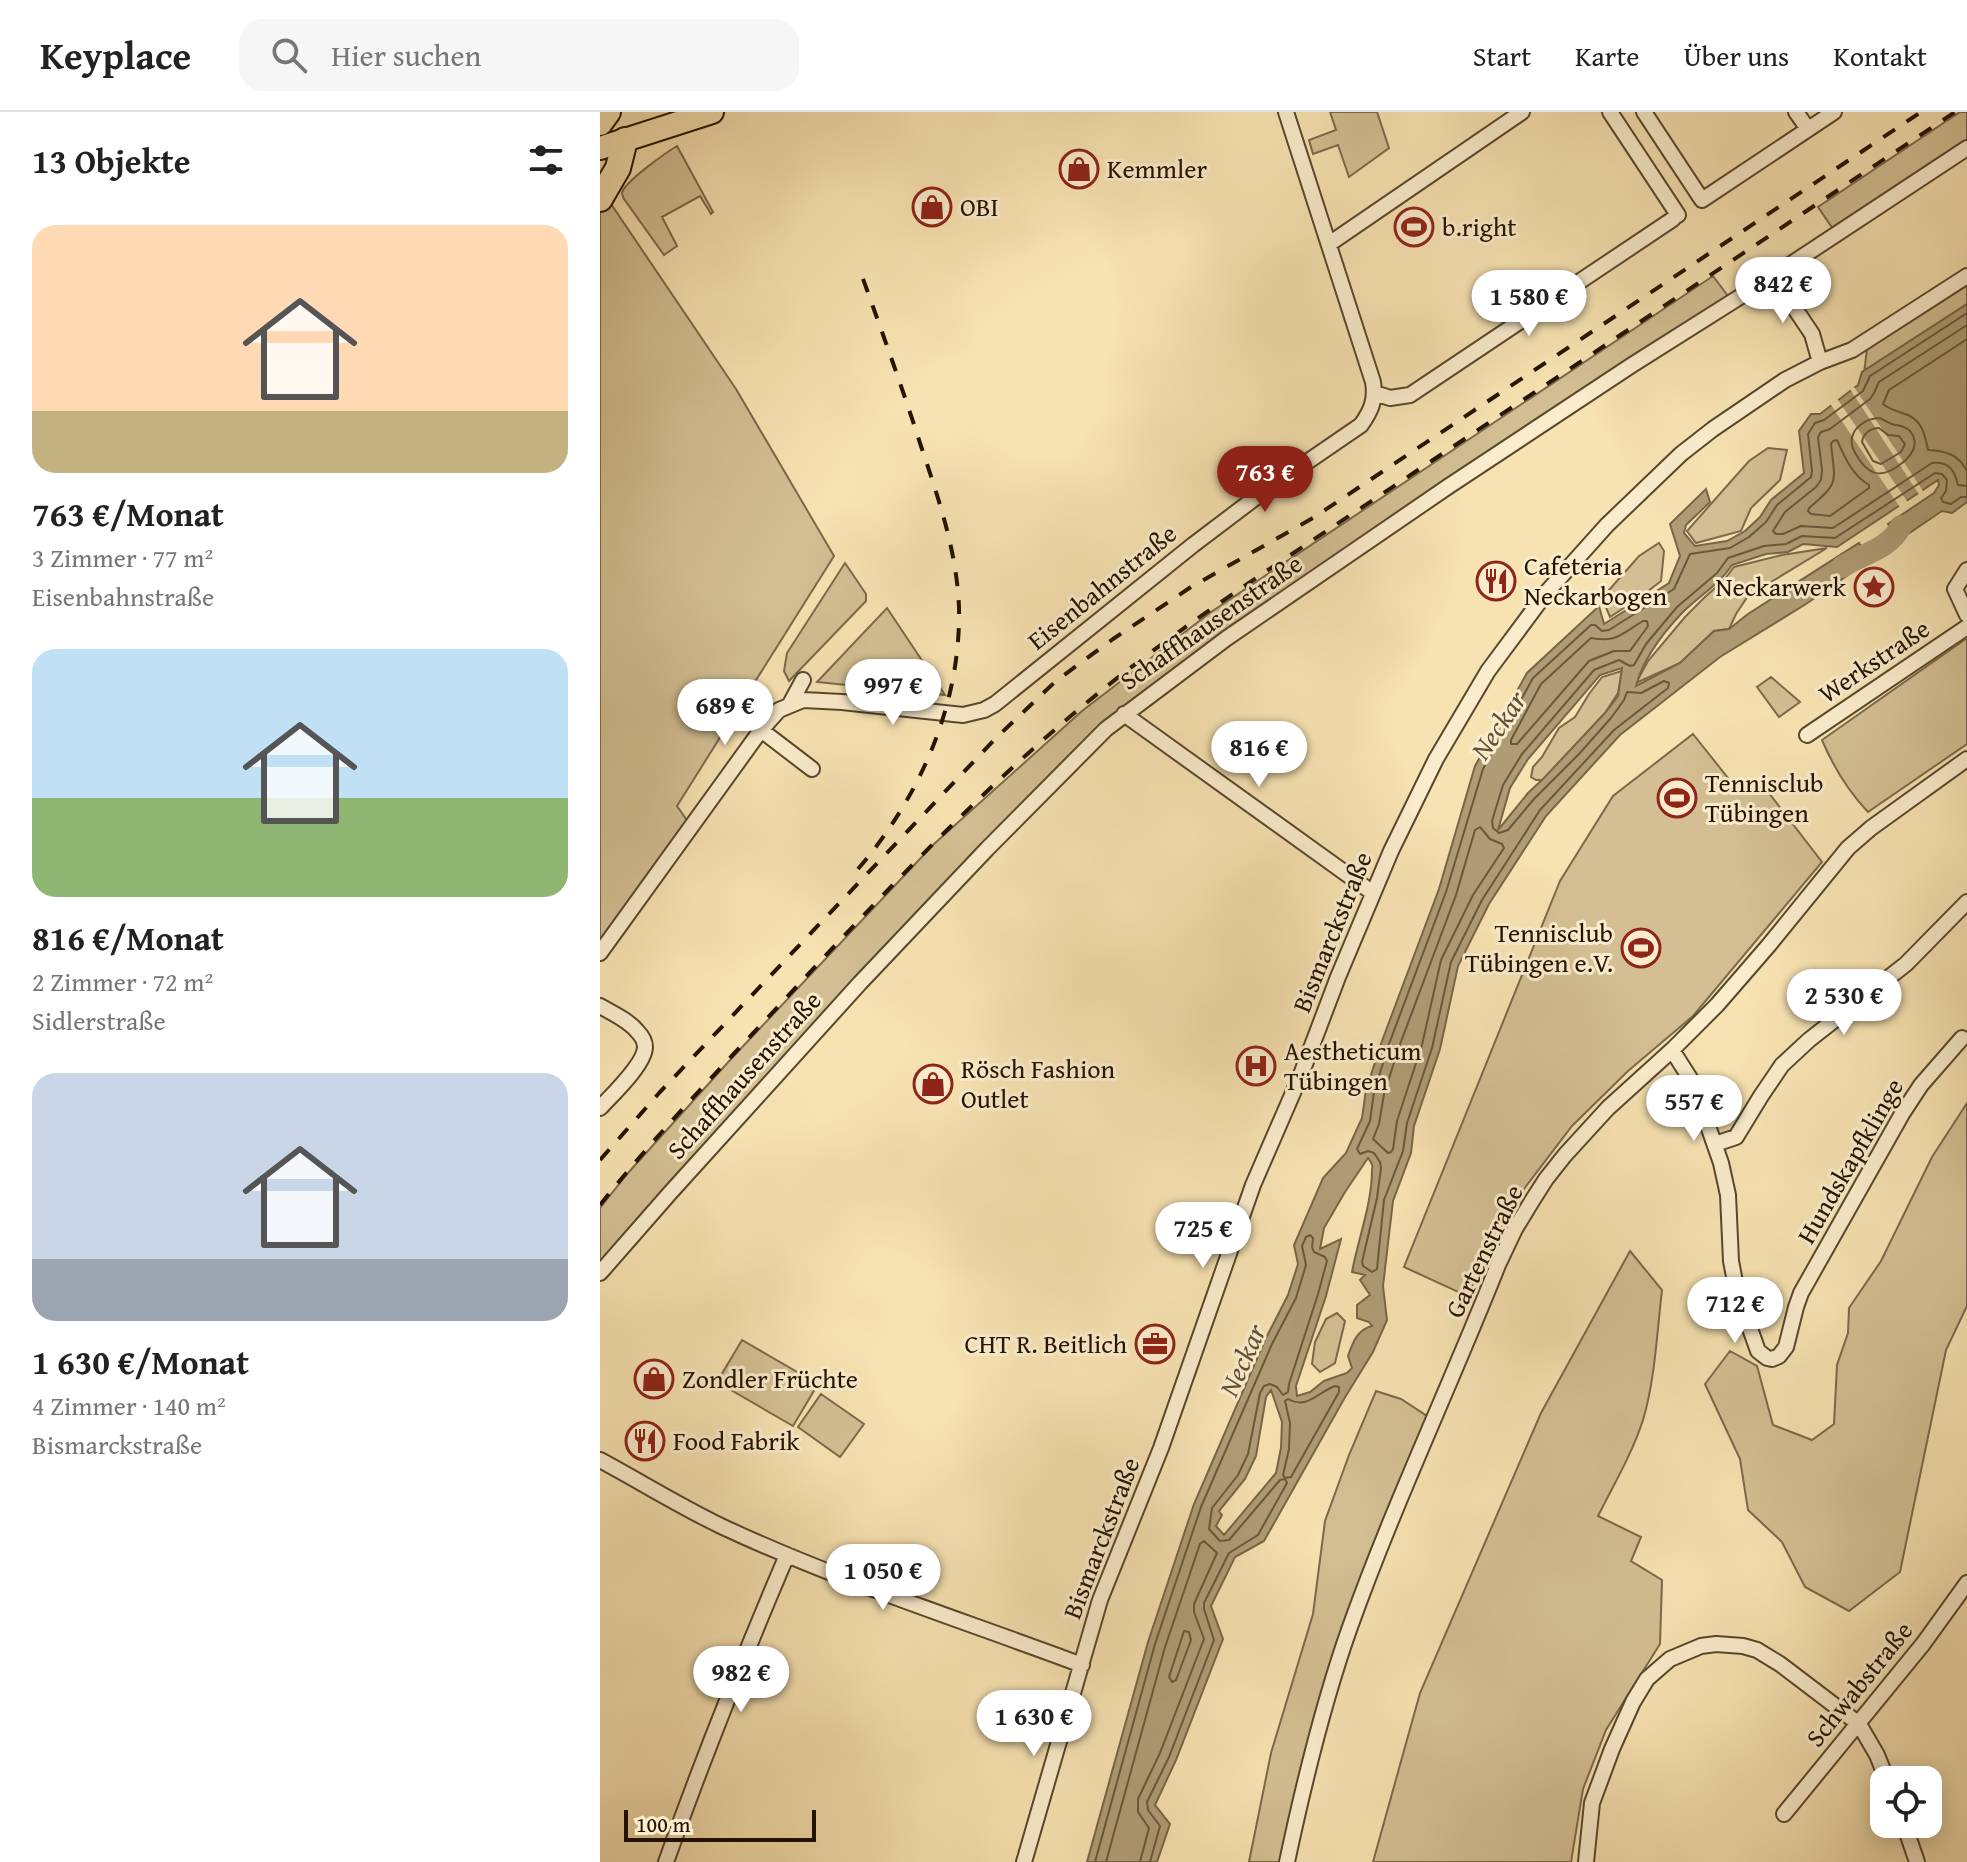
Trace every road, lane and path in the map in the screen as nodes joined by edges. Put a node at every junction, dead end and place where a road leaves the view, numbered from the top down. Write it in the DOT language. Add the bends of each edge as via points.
graph roads {
  1 [pos="608,112"];
  2 [pos="665,112"];
  3 [pos="712,112"];
  4 [pos="1286,112"];
  5 [pos="1522,112"];
  6 [pos="1610,112"];
  7 [pos="1644,112"];
  8 [pos="1796,112"];
  9 [pos="1834,112"];
  10 [pos="600,123"];
  11 [pos="1808,129"];
  12 [pos="600,135"];
  13 [pos="625,140"];
  14 [pos="600,148"];
  15 [pos="1967,148"];
  16 [pos="600,199"];
  17 [pos="1329,244"];
  18 [pos="1773,276"];
  19 [pos="1967,276"];
  20 [pos="1820,362"];
  21 [pos="1375,393"];
  22 [pos="1967,570"];
  23 [pos="1967,615"];
  24 [pos="1967,627"];
  25 [pos="803,680"];
  26 [pos="790,704"];
  27 [pos="1124,714"];
  28 [pos="761,730"];
  29 [pos="1807,735"];
  30 [pos="1967,759"];
  31 [pos="812,769"];
  32 [pos="1373,893"];
  33 [pos="1967,902"];
  34 [pos="600,953"];
  35 [pos="600,1006"];
  36 [pos="1962,1038"];
  37 [pos="1672,1050"];
  38 [pos="600,1108"];
  39 [pos="1715,1144"];
  40 [pos="600,1273"];
  41 [pos="600,1460"];
  42 [pos="787,1555"];
  43 [pos="1967,1583"];
  44 [pos="1082,1665"];
  45 [pos="1859,1724"];
  46 [pos="1881,1766"];
  47 [pos="1784,1814"];
  48 [pos="1909,1838"];
  49 [pos="666,1862"];
  50 [pos="1024,1862"];
  51 [pos="1287,1862"];
  52 [pos="1586,1862"];
  53 [pos="1917,1862"];
  1 -- 10 [label="highway"];
  2 -- 12 [label="main road"];
  3 -- 13 [label="main road"];
  4 -- 17 [label="street"];
  5 -- 17 [label="street"];
  6 -- 21 [label="street" via="1676,217 1410,395 1390,398"];
  7 -- 11 [label="street" via="1702,200"];
  8 -- 11 [label="street"];
  9 -- 11 [label="street"];
  13 -- 14 [label="main road"];
  13 -- 16 [label="highway" via="618,168"];
  15 -- 18 [label="street, Schaffhausenstraße"];
  17 -- 21 [label="street"];
  18 -- 20 [label="street" via="1812,334"];
  18 -- 27 [label="street, Schaffhausenstraße" via="1449,486"];
  19 -- 20 [label="street, Bismarckstraße" via="1852,350"];
  20 -- 32 [label="street, Bismarckstraße" via="1769,390 1671,463 1546,593 1488,671 1436,759"];
  21 -- 26 [label="street, Eisenbahnstraße" via="1361,425 1250,501 984,710 963,715 817,700"];
  22 -- 23 [label="street" via="1955,589"];
  24 -- 29 [label="street, Werkstraße"];
  25 -- 26 [label="street"];
  26 -- 28 [label="street"];
  27 -- 32 [label="street"];
  27 -- 40 [label="street, Schaffhausenstraße" via="1076,757 860,983"];
  28 -- 31 [label="street"];
  28 -- 34 [label="street"];
  30 -- 37 [label="street, Gartenstraße" via="1848,848 1717,1005"];
  32 -- 44 [label="street, Bismarckstraße" via="1253,1185 1164,1440 1100,1600"];
  33 -- 39 [label="street" via="1906,964 1782,1065 1736,1137"];
  35 -- 38 [label="street" via="635,1028 645,1046 643,1058"];
  36 -- 39 [label="street, Hundskapfklinge" via="1902,1114 1801,1293 1786,1347 1772,1359 1758,1351 1737,1292 1728,1190"];
  37 -- 39 [label="street, Hundskapfklinge" via="1693,1083"];
  37 -- 51 [label="street, Gartenstraße" via="1565,1155 1510,1241 1351,1624 1314,1744"];
  41 -- 42 [label="street" via="721,1526"];
  42 -- 44 [label="street"];
  42 -- 49 [label="street"];
  43 -- 45 [label="street, Schwabstraße"];
  44 -- 50 [label="street, Bismarckstraße"];
  45 -- 46 [label="street"];
  45 -- 47 [label="street, Schwabstraße"];
  45 -- 52 [label="street" via="1757,1650 1716,1644 1670,1659 1647,1679 1612,1749 1592,1803"];
  48 -- 53 [label="street"];
}
